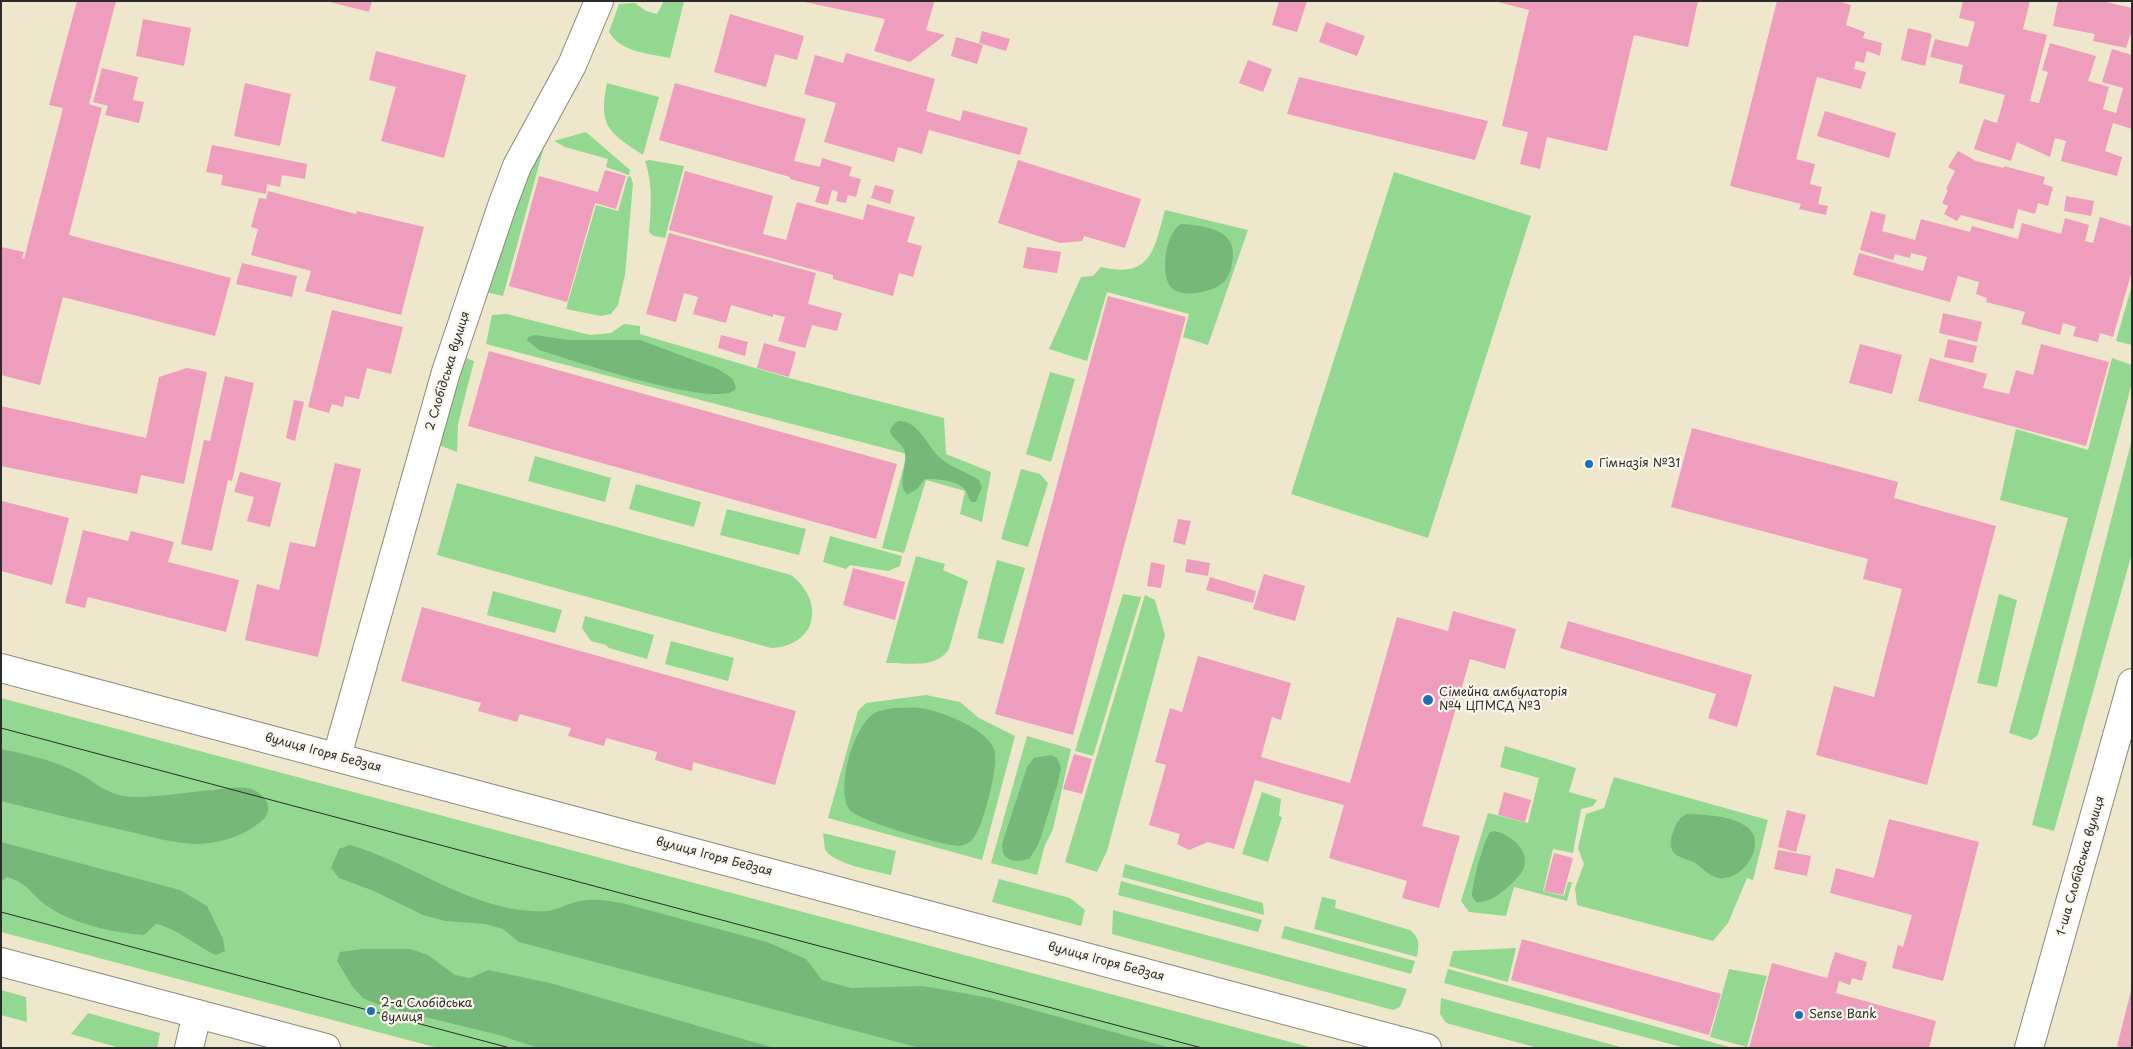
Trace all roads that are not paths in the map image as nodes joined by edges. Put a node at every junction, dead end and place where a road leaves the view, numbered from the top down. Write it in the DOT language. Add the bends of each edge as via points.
graph roads {
  1 [pos="599,1"];
  2 [pos="1,668"];
  3 [pos="2132,684"];
  4 [pos="337,756"];
  5 [pos="1,962"];
  6 [pos="197,1014"];
  7 [pos="189,1048"];
  8 [pos="326,1048"];
  9 [pos="1427,1048"];
  10 [pos="2029,1048"];
  1 -- 4 [label="street, 2 Слобідська вулиця" via="572,65 517,166 496,223 446,372"];
  2 -- 4 [label="street, вулиця Ігоря Бедзая"];
  3 -- 10 [label="street, 1-ша Слобідська вулиця"];
  4 -- 9 [label="street, вулиця Ігоря Бедзая"];
  5 -- 6 [label="street"];
  6 -- 7 [label="street"];
  6 -- 8 [label="street"];
}
